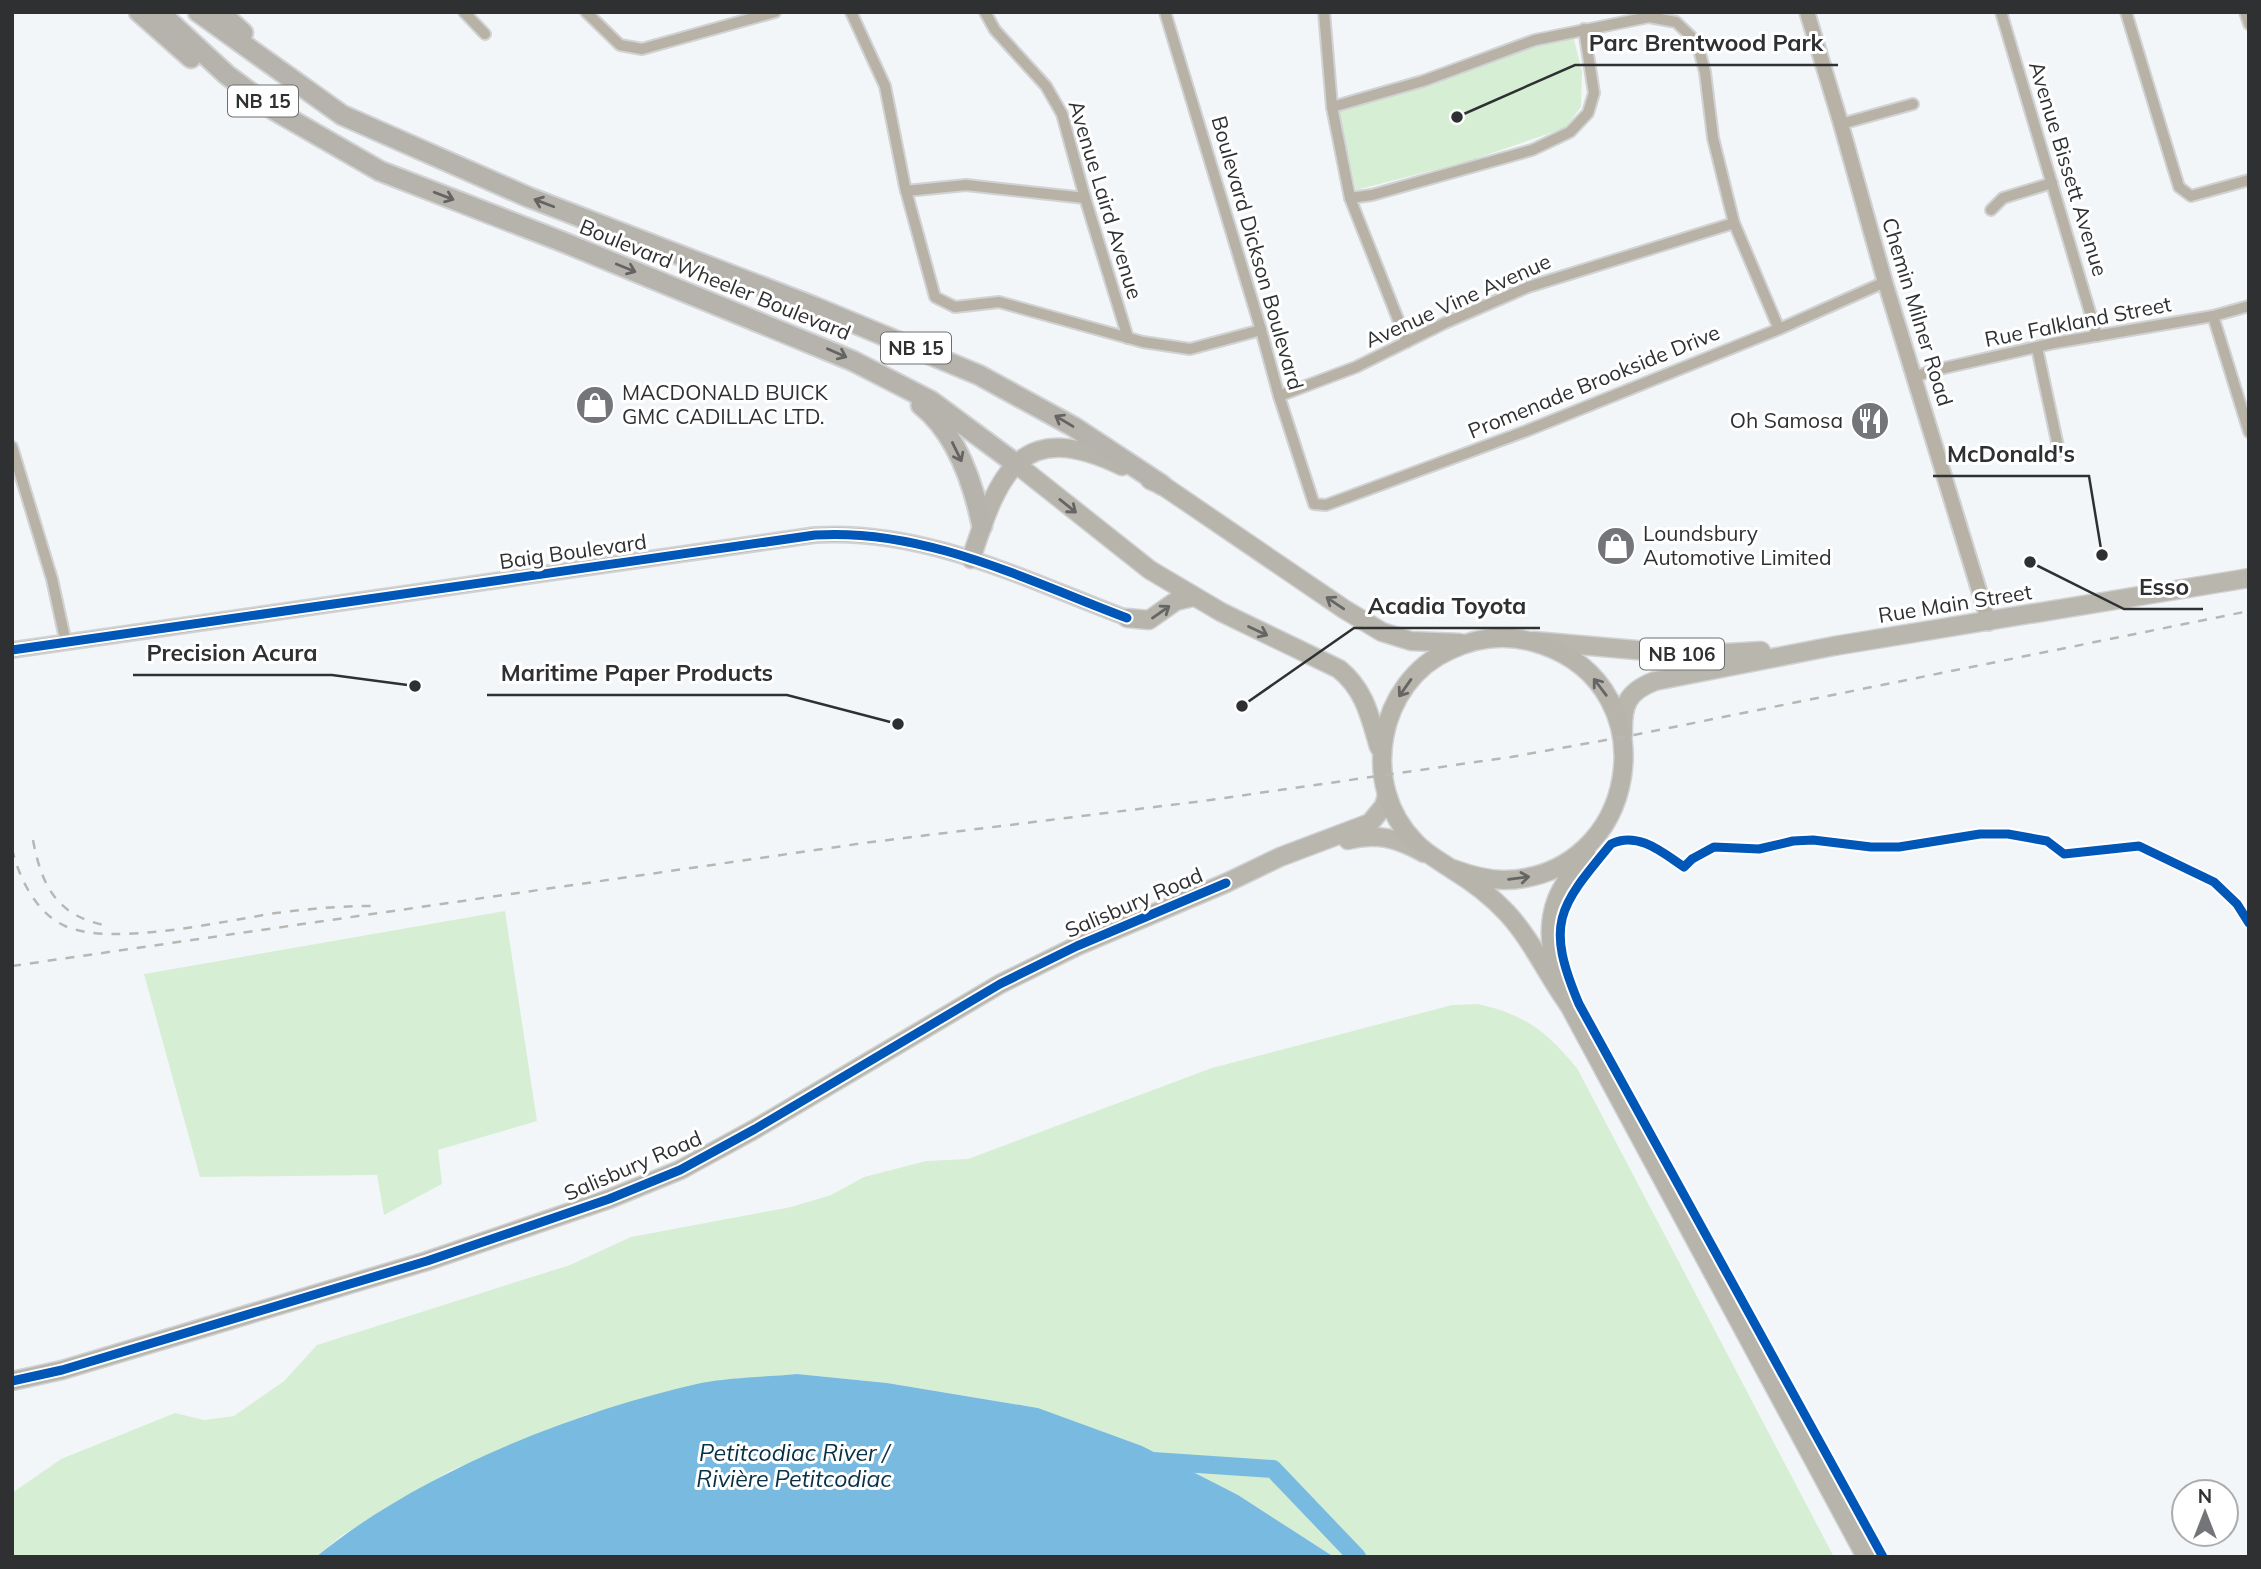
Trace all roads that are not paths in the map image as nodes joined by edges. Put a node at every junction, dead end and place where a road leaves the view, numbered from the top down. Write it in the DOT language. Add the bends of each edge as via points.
graph roads {
  1 [pos="139,12"];
  2 [pos="159,12"];
  3 [pos="198,12"];
  4 [pos="220,12"];
  5 [pos="464,12"];
  6 [pos="586,12"];
  7 [pos="775,12"];
  8 [pos="851,12"];
  9 [pos="985,12"];
  10 [pos="1165,12"];
  11 [pos="1324,12"];
  12 [pos="1807,12"];
  13 [pos="2001,12"];
  14 [pos="2126,12"];
  15 [pos="2245,12"];
  16 [pos="2249,24"];
  17 [pos="1584,29"];
  18 [pos="485,34"];
  19 [pos="1913,104"];
  20 [pos="1332,107"];
  21 [pos="1841,124"];
  22 [pos="380,132"];
  23 [pos="380,171"];
  24 [pos="2249,180"];
  25 [pos="2052,183"];
  26 [pos="906,191"];
  27 [pos="1084,198"];
  28 [pos="1350,198"];
  29 [pos="1992,210"];
  30 [pos="1734,223"];
  31 [pos="1885,282"];
  32 [pos="2249,306"];
  33 [pos="2213,316"];
  34 [pos="1779,329"];
  35 [pos="1261,330"];
  36 [pos="2096,336"];
  37 [pos="1128,338"];
  38 [pos="1407,342"];
  39 [pos="2038,348"];
  40 [pos="874,371"];
  41 [pos="1915,377"];
  42 [pos="1279,396"];
  43 [pos="2249,432"];
  44 [pos="12,447"];
  45 [pos="2059,451"];
  46 [pos="1015,463"];
  47 [pos="1162,485"];
  48 [pos="1314,504"];
  49 [pos="982,526"];
  50 [pos="971,559"];
  51 [pos="2249,578"];
  52 [pos="1193,597"];
  53 [pos="1127,618"];
  54 [pos="1989,623"];
  55 [pos="1531,641"];
  56 [pos="66,643"];
  57 [pos="1467,643"];
  58 [pos="1834,646"];
  59 [pos="12,650"];
  60 [pos="1623,739"];
  61 [pos="1381,754"];
  62 [pos="1387,795"];
  63 [pos="1595,838"];
  64 [pos="1435,859"];
  65 [pos="1452,869"];
  66 [pos="1226,883"];
  67 [pos="1569,1005"];
  68 [pos="12,1381"];
  69 [pos="1866,1557"];
  1 -- 23 [label="highway" via="260,111"];
  2 -- 23 [label="highway, Boulevard Wheeler Boulevard / NB 15" via="227,75 274,110"];
  3 -- 22 [label="highway, Boulevard Wheeler Boulevard / NB 15" via="342,115"];
  4 -- 22 [label="highway" via="321,93"];
  5 -- 18 [label="street"];
  6 -- 7 [label="street" via="620,45 642,49"];
  8 -- 26 [label="street" via="885,86"];
  9 -- 27 [label="street, Avenue Laird Avenue" via="995,30 1046,86 1062,114"];
  10 -- 35 [label="street, Boulevard Dickson Boulevard"];
  11 -- 20 [label="street"];
  12 -- 21 [label="street, Chemin Milner Road"];
  13 -- 25 [label="street, Avenue Bissett Avenue"];
  14 -- 24 [label="street" via="2179,187 2191,196"];
  15 -- 16 [label="street"];
  17 -- 20 [label="street" via="1535,40 1423,81"];
  17 -- 28 [label="street" via="1594,93 1588,113 1570,132 1532,150"];
  17 -- 30 [label="street" via="1649,17 1676,22 1697,43"];
  19 -- 21 [label="street"];
  20 -- 28 [label="street"];
  21 -- 31 [label="street, Chemin Milner Road"];
  47 -- 22 [label="highway, Boulevard Wheeler Boulevard / NB 15, one-way" via="1054,415 969,370 528,197"];
  23 -- 40 [label="highway, Boulevard Wheeler Boulevard / NB 15, one-way"];
  25 -- 29 [label="street" via="2003,198"];
  25 -- 36 [label="street, Avenue Bissett Avenue"];
  26 -- 27 [label="street" via="965,185"];
  26 -- 37 [label="street" via="935,297 955,307 999,302"];
  27 -- 37 [label="street, Avenue Laird Avenue"];
  28 -- 38 [label="street"];
  30 -- 34 [label="street"];
  30 -- 38 [label="street, Avenue Vine Avenue" via="1528,287"];
  31 -- 34 [label="street, Promenade Brookside Drive"];
  31 -- 41 [label="street, Chemin Milner Road"];
  32 -- 33 [label="street, Rue Falkland Street"];
  33 -- 36 [label="street, Rue Falkland Street"];
  33 -- 43 [label="street"];
  34 -- 48 [label="street, Promenade Brookside Drive" via="1526,431 1326,505"];
  35 -- 37 [label="street" via="1190,349"];
  35 -- 42 [label="street, Boulevard Dickson Boulevard"];
  36 -- 39 [label="street, Rue Falkland Street"];
  38 -- 42 [label="street, Avenue Vine Avenue"];
  39 -- 41 [label="street, Rue Falkland Street"];
  39 -- 45 [label="street"];
  40 -- 46 [label="highway, Boulevard Wheeler Boulevard / NB 15" via="931,401"];
  40 -- 49 [label="highway, one-way" via="920,404 943,428 970,480"];
  41 -- 54 [label="street, Chemin Milner Road"];
  42 -- 48 [label="street, Boulevard Dickson Boulevard"];
  44 -- 56 [label="street" via="52,579"];
  46 -- 47 [label="highway" via="1053,449 1082,449"];
  46 -- 49 [label="highway"];
  46 -- 52 [label="highway, Boulevard Wheeler Boulevard / NB 15, one-way" via="1115,545"];
  57 -- 47 [label="highway, Boulevard Wheeler Boulevard / NB 15, one-way" via="1411,641 1382,632"];
  49 -- 50 [label="highway"];
  50 -- 53 [label="street, Baig Boulevard"];
  50 -- 56 [label="street, Baig Boulevard" via="898,539 815,535"];
  51 -- 54 [label="main road, Rue Main Street / NB 106"];
  53 -- 52 [label="highway, one-way" via="1149,620 1176,601"];
  52 -- 61 [label="highway, Boulevard Wheeler Boulevard / NB 15, one-way" via="1346,675 1363,696"];
  54 -- 58 [label="main road, Rue Main Street / NB 106"];
  55 -- 57 [label="highway" via="1499,638"];
  55 -- 58 [label="main road, Rue Main Street / NB 106" via="1693,655"];
  60 -- 55 [label="highway, one-way" via="1617,716 1592,676 1554,648"];
  56 -- 59 [label="street, Baig Boulevard"];
  57 -- 61 [label="highway, one-way" via="1429,662 1413,677 1391,713"];
  58 -- 60 [label="main road, Rue Main Street / NB 106" via="1641,686 1622,715"];
  60 -- 63 [label="highway" via="1625,761 1616,805"];
  61 -- 62 [label="highway"];
  62 -- 64 [label="highway" via="1414,842"];
  62 -- 66 [label="main road, Salisbury Road" via="1370,823"];
  65 -- 63 [label="highway, one-way" via="1503,880 1529,877 1554,869"];
  63 -- 67 [label="highway" via="1558,897 1549,927 1556,973"];
  64 -- 65 [label="highway"];
  64 -- 66 [label="main road, Salisbury Road" via="1405,842 1367,836 1261,876"];
  65 -- 67 [label="highway" via="1510,916"];
  66 -- 68 [label="main road, Salisbury Road" via="999,984 680,1170 427,1261"];
  67 -- 69 [label="highway"];
}
